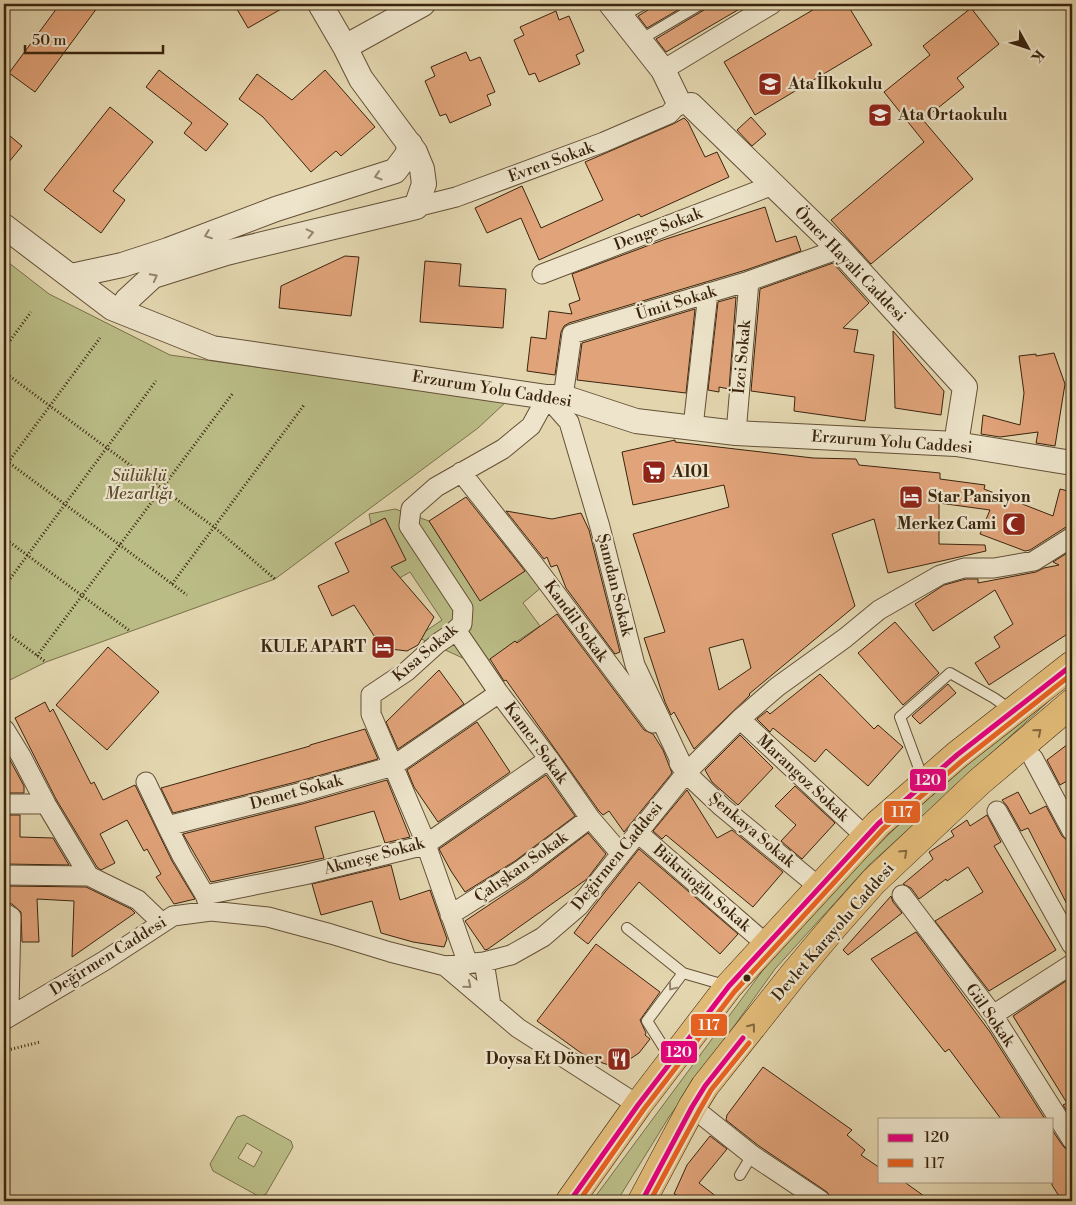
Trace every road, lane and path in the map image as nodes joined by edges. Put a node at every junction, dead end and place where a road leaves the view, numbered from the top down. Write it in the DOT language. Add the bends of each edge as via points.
graph roads {
  1 [pos="320,4"];
  2 [pos="423,4"];
  3 [pos="644,4"];
  4 [pos="701,4"];
  5 [pos="772,4"];
  6 [pos="616,10"];
  7 [pos="640,40"];
  8 [pos="345,47"];
  9 [pos="663,70"];
  10 [pos="685,104"];
  11 [pos="410,144"];
  12 [pos="773,185"];
  13 [pos="416,207"];
  14 [pos="4,226"];
  15 [pos="232,226"];
  16 [pos="840,249"];
  17 [pos="235,250"];
  18 [pos="542,274"];
  19 [pos="71,276"];
  20 [pos="749,281"];
  21 [pos="708,293"];
  22 [pos="121,311"];
  23 [pos="31,312"];
  24 [pos="100,338"];
  25 [pos="4,349"];
  26 [pos="4,372"];
  27 [pos="156,381"];
  28 [pos="233,392"];
  29 [pos="555,397"];
  30 [pos="304,405"];
  31 [pos="50,406"];
  32 [pos="693,427"];
  33 [pos="736,433"];
  34 [pos="956,444"];
  35 [pos="106,448"];
  36 [pos="4,460"];
  37 [pos="8,462"];
  38 [pos="1072,463"];
  39 [pos="4,468"];
  40 [pos="461,472"];
  41 [pos="162,489"];
  42 [pos="65,504"];
  43 [pos="214,527"];
  44 [pos="1072,537"];
  45 [pos="4,538"];
  46 [pos="120,545"];
  47 [pos="27,555"];
  48 [pos="275,579"];
  49 [pos="172,584"];
  50 [pos="4,587"];
  51 [pos="187,595"];
  52 [pos="82,596"];
  53 [pos="130,630"];
  54 [pos="456,630"];
  55 [pos="4,631"];
  56 [pos="38,656"];
  57 [pos="46,662"];
  58 [pos="1072,665"];
  59 [pos="499,693"];
  60 [pos="1072,703"];
  61 [pos="1012,711"];
  62 [pos="740,719"];
  63 [pos="4,730"];
  64 [pos="1033,758"];
  65 [pos="549,759"];
  66 [pos="393,766"];
  67 [pos="686,773"];
  68 [pos="146,782"];
  69 [pos="925,784"];
  70 [pos="4,804"];
  71 [pos="46,804"];
  72 [pos="997,811"];
  73 [pos="590,818"];
  74 [pos="167,826"];
  75 [pos="1072,831"];
  76 [pos="638,832"];
  77 [pos="866,836"];
  78 [pos="425,845"];
  79 [pos="620,854"];
  80 [pos="4,876"];
  81 [pos="89,876"];
  82 [pos="819,887"];
  83 [pos="902,895"];
  84 [pos="208,903"];
  85 [pos="450,914"];
  86 [pos="4,915"];
  87 [pos="162,923"];
  88 [pos="627,928"];
  89 [pos="766,944"];
  90 [pos="1072,945"];
  91 [pos="476,963"];
  92 [pos="1072,964"];
  93 [pos="445,966"];
  94 [pos="683,973"];
  95 [pos="729,986"];
  96 [pos="491,1005"];
  97 [pos="7,1013"];
  98 [pos="993,1015"];
  99 [pos="40,1042"];
  100 [pos="4,1050"];
  101 [pos="672,1060"];
  102 [pos="638,1105"];
  103 [pos="692,1107"];
  104 [pos="1072,1140"];
  105 [pos="752,1155"];
  106 [pos="740,1175"];
  107 [pos="812,1199"];
  108 [pos="570,1201"];
  109 [pos="642,1201"];
  1 -- 8 [label="street"];
  2 -- 8 [label="street"];
  3 -- 6 [label="lane"];
  4 -- 7 [label="lane"];
  5 -- 9 [label="street"];
  6 -- 7 [label="street, Ömer Hayali Caddesi"];
  7 -- 9 [label="street, Ömer Hayali Caddesi"];
  8 -- 11 [label="street" via="361,79"];
  9 -- 10 [label="street, Ömer Hayali Caddesi"];
  10 -- 12 [label="street, Ömer Hayali Caddesi"];
  10 -- 13 [label="street, Evren Sokak" via="604,142 456,197"];
  11 -- 13 [label="street" via="422,169 424,184"];
  11 -- 15 [label="street, one-way" via="395,171"];
  12 -- 16 [label="street, Ömer Hayali Caddesi"];
  12 -- 18 [label="street, Denge Sokak"];
  17 -- 13 [label="street, one-way"];
  14 -- 19 [label="street, Erzurum Yolu Caddesi"];
  15 -- 17 [label="street"];
  15 -- 19 [label="street, one-way" via="122,265"];
  16 -- 20 [label="street, Ümit Sokak"];
  16 -- 34 [label="street, Ömer Hayali Caddesi" via="965,387"];
  22 -- 17 [label="street, one-way" via="127,300 153,276"];
  19 -- 22 [label="street, Erzurum Yolu Caddesi" via="112,308"];
  20 -- 21 [label="street, Ümit Sokak"];
  20 -- 33 [label="street, İzci Sokak"];
  21 -- 29 [label="street, Ümit Sokak" via="572,334"];
  21 -- 32 [label="street"];
  22 -- 29 [label="street, Erzurum Yolu Caddesi" via="212,348"];
  23 -- 25 [label="path"];
  24 -- 31 [label="path"];
  26 -- 31 [label="path"];
  27 -- 35 [label="path"];
  28 -- 41 [label="path"];
  29 -- 32 [label="street, Erzurum Yolu Caddesi" via="636,421"];
  29 -- 40 [label="street, Kısa Sokak" via="531,426 503,449"];
  29 -- 67 [label="street, Şamdan Sokak" via="569,422 635,664"];
  30 -- 43 [label="path"];
  31 -- 35 [label="path"];
  31 -- 37 [label="path"];
  32 -- 33 [label="street, Erzurum Yolu Caddesi"];
  33 -- 34 [label="street, Erzurum Yolu Caddesi"];
  34 -- 38 [label="street, Erzurum Yolu Caddesi"];
  35 -- 41 [label="path"];
  35 -- 42 [label="path"];
  36 -- 37 [label="path"];
  37 -- 39 [label="path"];
  37 -- 42 [label="path"];
  40 -- 54 [label="street, Kısa Sokak" via="436,487 411,509 409,526 463,608 462,624"];
  40 -- 67 [label="street, Kandil Sokak" via="649,716"];
  41 -- 43 [label="path"];
  41 -- 46 [label="path"];
  42 -- 46 [label="path"];
  42 -- 47 [label="path"];
  43 -- 48 [label="path"];
  43 -- 49 [label="path"];
  44 -- 62 [label="street, Değirmen Caddesi" via="1034,561 994,568 964,568 940,575 879,610"];
  45 -- 47 [label="path"];
  46 -- 49 [label="path"];
  46 -- 52 [label="path"];
  47 -- 50 [label="path"];
  47 -- 52 [label="path"];
  49 -- 51 [label="path"];
  52 -- 53 [label="path"];
  52 -- 56 [label="path"];
  54 -- 59 [label="street, Kamer Sokak"];
  54 -- 66 [label="street, Kısa Sokak" via="407,671 371,694 371,714"];
  55 -- 56 [label="path"];
  56 -- 57 [label="path"];
  58 -- 61 [label="main road"];
  59 -- 65 [label="street, Kamer Sokak"];
  59 -- 66 [label="street, Demet Sokak"];
  103 -- 60 [label="main road, Devlet Karayolu Caddesi, one-way" via="792,976 873,882 979,782"];
  61 -- 69 [label="main road"];
  61 -- 69 [label="lane" via="950,673 900,717"];
  62 -- 67 [label="street, Değirmen Caddesi"];
  62 -- 77 [label="street, Marangoz Sokak"];
  63 -- 71 [label="street"];
  64 -- 75 [label="street"];
  65 -- 73 [label="street, Kamer Sokak"];
  65 -- 78 [label="street, Akmeşe Sokak"];
  66 -- 74 [label="street, Demet Sokak"];
  66 -- 78 [label="street, Kısa Sokak"];
  67 -- 76 [label="street, Değirmen Caddesi"];
  67 -- 82 [label="street, Şenkaya Sokak"];
  68 -- 74 [label="street"];
  69 -- 77 [label="main road"];
  70 -- 71 [label="street"];
  71 -- 81 [label="street"];
  72 -- 90 [label="street"];
  73 -- 79 [label="street, Kamer Sokak"];
  73 -- 85 [label="street, Çalışkan Sokak" via="521,870"];
  74 -- 84 [label="street"];
  76 -- 79 [label="street, Değirmen Caddesi"];
  76 -- 89 [label="street, Bükrüoğlu Sokak"];
  77 -- 82 [label="main road"];
  78 -- 84 [label="street, Akmeşe Sokak"];
  78 -- 85 [label="street, Kısa Sokak"];
  79 -- 91 [label="street, Değirmen Caddesi" via="580,906 543,937 511,955"];
  80 -- 81 [label="street"];
  81 -- 87 [label="street" via="138,900"];
  82 -- 89 [label="main road"];
  83 -- 98 [label="street, Gül Sokak"];
  84 -- 87 [label="street, Değirmen Caddesi"];
  84 -- 93 [label="street, Değirmen Caddesi"];
  85 -- 91 [label="street, Kısa Sokak"];
  86 -- 97 [label="street" via="11,917"];
  87 -- 97 [label="street, Değirmen Caddesi" via="104,961"];
  88 -- 94 [label="lane"];
  89 -- 95 [label="main road"];
  91 -- 93 [label="street, Değirmen Caddesi"];
  91 -- 96 [label="street, Kısa Sokak"];
  92 -- 98 [label="street"];
  93 -- 96 [label="street, one-way"];
  94 -- 95 [label="lane"];
  94 -- 101 [label="lane, one-way" via="647,1021"];
  95 -- 101 [label="main road"];
  96 -- 102 [label="street" via="518,1028"];
  98 -- 104 [label="street, Gül Sokak"];
  99 -- 100 [label="path"];
  101 -- 102 [label="main road"];
  102 -- 108 [label="main road"];
  103 -- 105 [label="street"];
  103 -- 109 [label="main road, Devlet Karayolu Caddesi"];
  105 -- 106 [label="lane"];
  105 -- 107 [label="street"];
}
